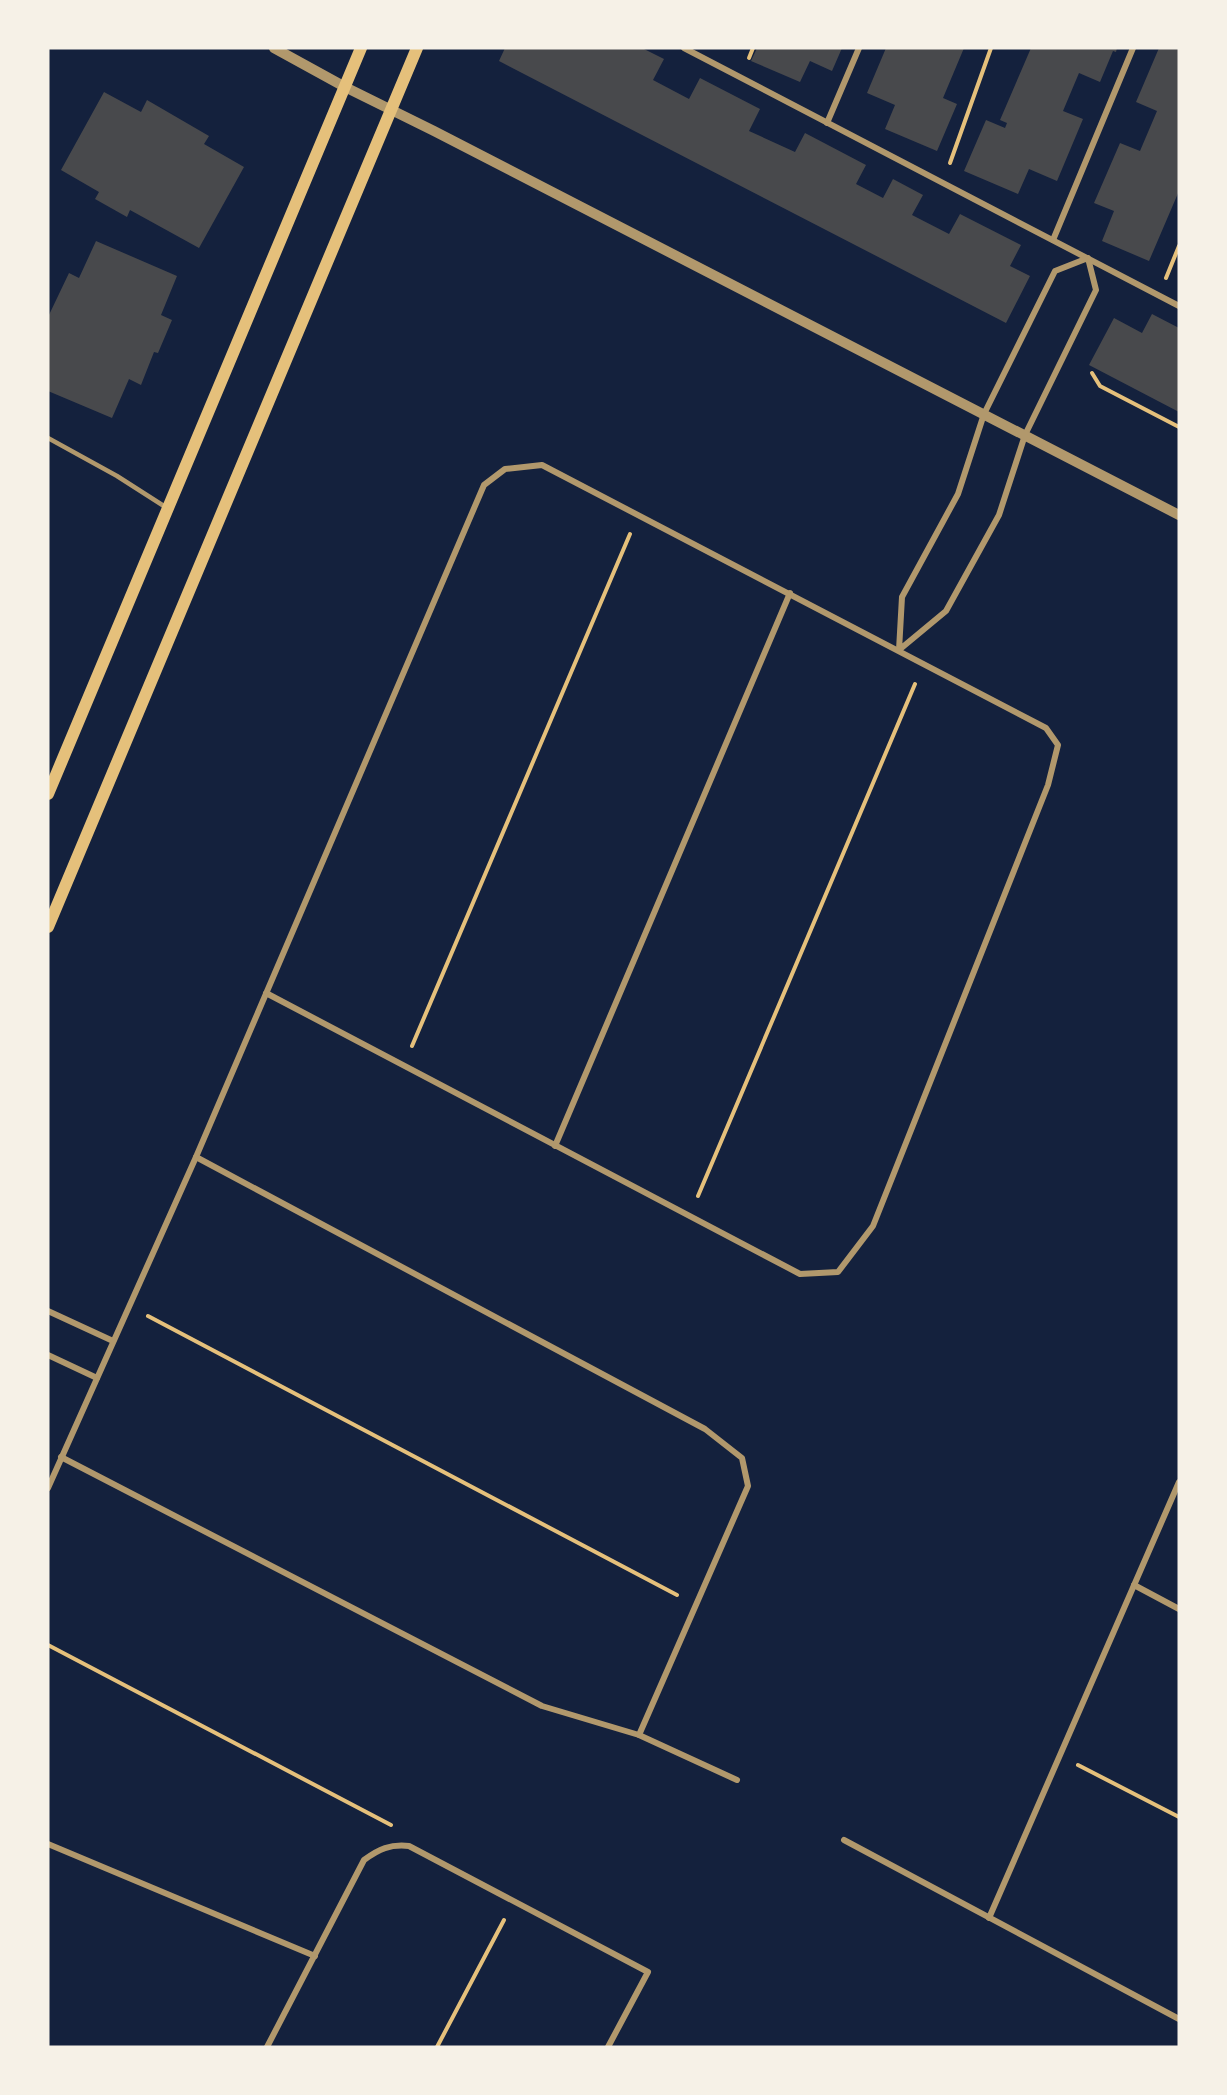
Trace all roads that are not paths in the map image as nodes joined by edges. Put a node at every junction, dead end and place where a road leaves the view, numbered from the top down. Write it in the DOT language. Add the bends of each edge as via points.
graph roads {
  1 [pos="274,48"];
  2 [pos="362,48"];
  3 [pos="417,48"];
  4 [pos="684,48"];
  5 [pos="859,48"];
  6 [pos="1133,48"];
  7 [pos="345,87"];
  8 [pos="391,110"];
  9 [pos="827,123"];
  10 [pos="1053,240"];
  11 [pos="1088,258"];
  12 [pos="1179,306"];
  13 [pos="984,414"];
  14 [pos="1025,435"];
  15 [pos="48,438"];
  16 [pos="168,508"];
  17 [pos="1179,515"];
  18 [pos="790,593"];
  19 [pos="899,650"];
  20 [pos="48,794"];
  21 [pos="48,927"];
  22 [pos="267,993"];
  23 [pos="555,1146"];
  24 [pos="196,1157"];
  25 [pos="48,1311"];
  26 [pos="113,1341"];
  27 [pos="48,1355"];
  28 [pos="97,1378"];
  29 [pos="61,1458"];
  30 [pos="1179,1482"];
  31 [pos="48,1488"];
  32 [pos="1134,1585"];
  33 [pos="1179,1609"];
  34 [pos="639,1735"];
  35 [pos="736,1780"];
  36 [pos="844,1840"];
  37 [pos="48,1844"];
  38 [pos="989,1918"];
  39 [pos="315,1956"];
  40 [pos="1179,2019"];
  41 [pos="267,2047"];
  42 [pos="608,2047"];
  1 -- 7 [label="street"];
  2 -- 7 [label="main road"];
  3 -- 8 [label="main road"];
  4 -- 9 [label="street"];
  5 -- 9 [label="street"];
  6 -- 10 [label="street"];
  7 -- 8 [label="street"];
  7 -- 16 [label="main road"];
  8 -- 13 [label="street"];
  8 -- 21 [label="main road"];
  9 -- 10 [label="street"];
  10 -- 11 [label="street"];
  11 -- 12 [label="street"];
  11 -- 13 [label="street" via="1055,271"];
  11 -- 14 [label="street" via="1096,290"];
  13 -- 14 [label="street"];
  13 -- 19 [label="street" via="958,494 902,597"];
  14 -- 17 [label="street"];
  14 -- 19 [label="street" via="999,515 946,611"];
  15 -- 16 [label="lane"];
  16 -- 20 [label="main road"];
  18 -- 19 [label="street"];
  18 -- 22 [label="street" via="542,465 505,469 484,485"];
  18 -- 23 [label="street"];
  19 -- 23 [label="street" via="1046,728 1058,745 1048,785 873,1226 838,1272 800,1274"];
  22 -- 23 [label="street"];
  22 -- 24 [label="street"];
  24 -- 26 [label="street"];
  24 -- 34 [label="street" via="705,1429 742,1458 747,1486"];
  25 -- 26 [label="street"];
  26 -- 28 [label="street"];
  27 -- 28 [label="street"];
  28 -- 29 [label="street"];
  29 -- 31 [label="street"];
  29 -- 34 [label="street" via="542,1706"];
  30 -- 32 [label="street"];
  32 -- 33 [label="street"];
  32 -- 38 [label="street"];
  34 -- 35 [label="street"];
  36 -- 38 [label="street"];
  37 -- 39 [label="street"];
  38 -- 40 [label="street"];
  39 -- 41 [label="street"];
  39 -- 42 [label="street" via="364,1860 379,1849 409,1846 648,1972"];
}
